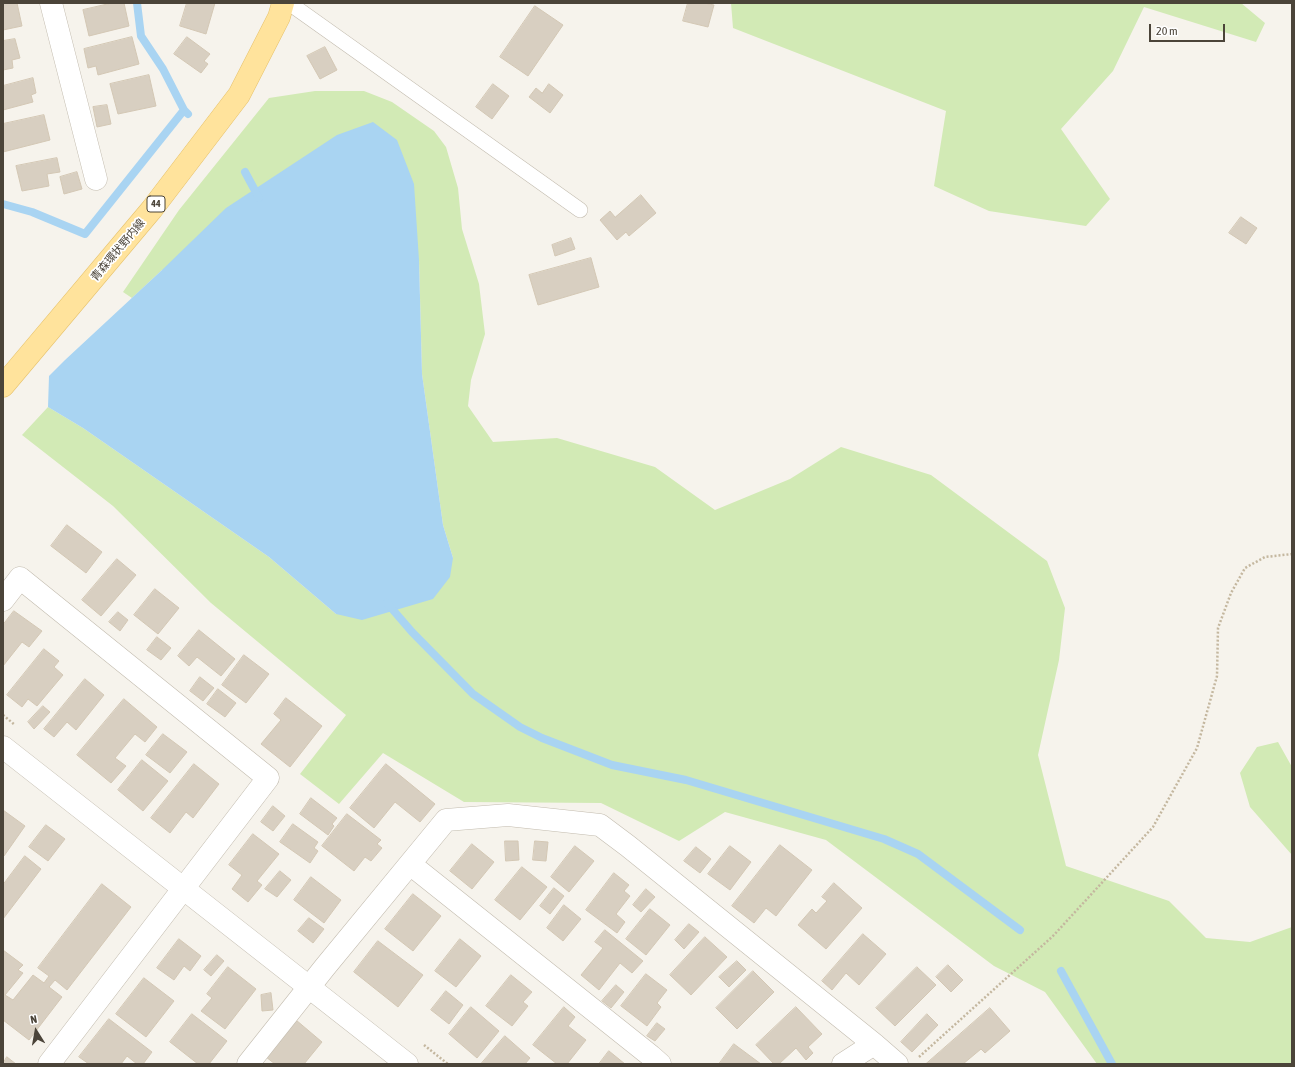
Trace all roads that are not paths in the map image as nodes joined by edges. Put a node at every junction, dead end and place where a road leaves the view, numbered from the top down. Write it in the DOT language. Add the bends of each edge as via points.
graph roads {
  1 [pos="51,3"];
  2 [pos="283,3"];
  3 [pos="289,3"];
  4 [pos="96,179"];
  5 [pos="580,210"];
  6 [pos="3,386"];
  7 [pos="3,600"];
  8 [pos="3,747"];
  9 [pos="410,864"];
  10 [pos="183,888"];
  11 [pos="309,986"];
  12 [pos="874,1044"];
  13 [pos="908,1061"];
  14 [pos="49,1064"];
  15 [pos="248,1064"];
  16 [pos="407,1064"];
  17 [pos="660,1064"];
  18 [pos="843,1064"];
  1 -- 4 [label="street"];
  2 -- 6 [label="main road, 青森環状野内線 / 44" via="279,17 239,96 152,209"];
  3 -- 5 [label="lane"];
  7 -- 10 [label="street" via="20,578 268,778"];
  8 -- 10 [label="street"];
  9 -- 11 [label="street"];
  9 -- 12 [label="street" via="446,820 508,815 600,825"];
  9 -- 17 [label="street"];
  10 -- 11 [label="street"];
  10 -- 14 [label="street"];
  11 -- 15 [label="street"];
  11 -- 16 [label="street"];
  12 -- 13 [label="street"];
  12 -- 18 [label="street"];
}
